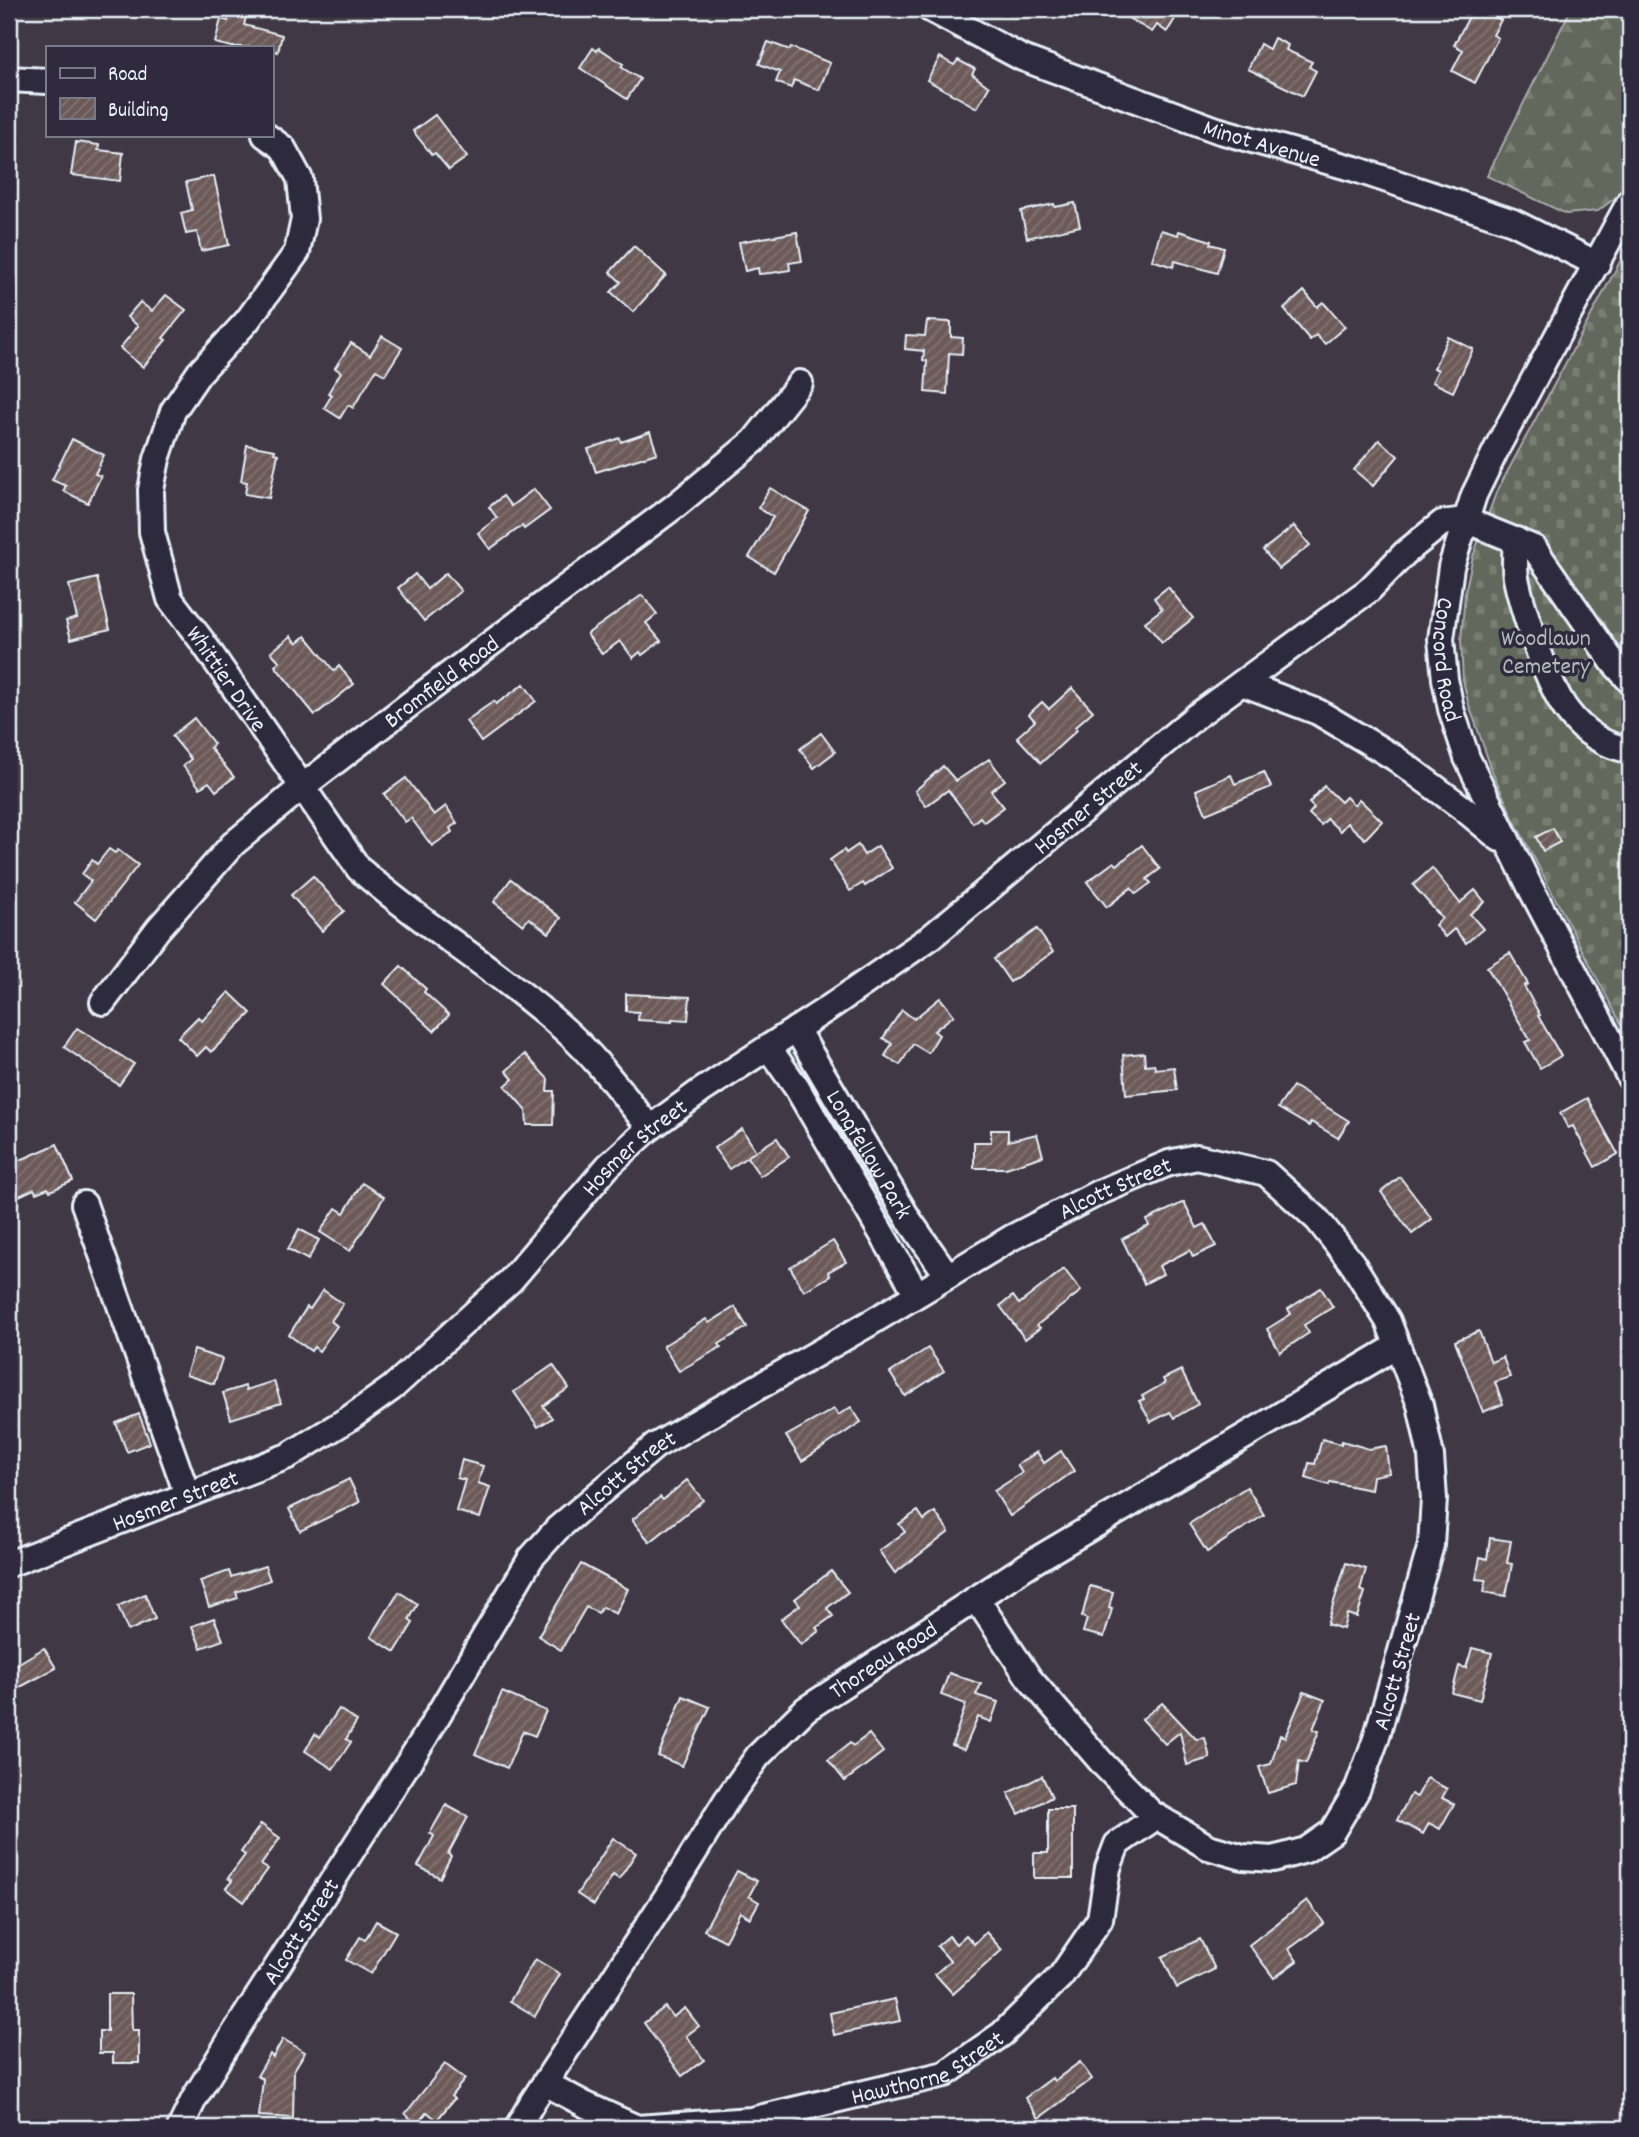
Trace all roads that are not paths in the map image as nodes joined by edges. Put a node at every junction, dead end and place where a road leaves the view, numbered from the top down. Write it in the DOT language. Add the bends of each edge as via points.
graph roads {
  1 [pos="930,9"];
  2 [pos="9,79"];
  3 [pos="46,81"];
  4 [pos="266,136"];
  5 [pos="1630,201"];
  6 [pos="1597,264"];
  7 [pos="800,383"];
  8 [pos="1465,520"];
  9 [pos="1516,540"];
  10 [pos="1630,681"];
  11 [pos="1242,683"];
  12 [pos="1630,750"];
  13 [pos="302,787"];
  14 [pos="1510,848"];
  15 [pos="103,1002"];
  16 [pos="796,1029"];
  17 [pos="768,1047"];
  18 [pos="1630,1077"];
  19 [pos="650,1128"];
  20 [pos="83,1204"];
  21 [pos="948,1276"];
  22 [pos="917,1294"];
  23 [pos="1398,1346"];
  24 [pos="187,1494"];
  25 [pos="9,1563"];
  26 [pos="976,1598"];
  27 [pos="1156,1817"];
  28 [pos="545,2082"];
  29 [pos="180,2128"];
  30 [pos="517,2128"];
  1 -- 6 [label="street, Minot Avenue" via="1022,58 1217,130 1355,169 1513,222"];
  2 -- 3 [label="street"];
  4 -- 13 [label="street, Whittier Drive" via="283,148 300,179 304,219 297,252 173,411 151,490 152,531 170,599"];
  5 -- 6 [label="street, Concord Road"];
  6 -- 8 [label="street, Concord Road" via="1499,444"];
  7 -- 13 [label="street, Bromfield Road" via="754,441 675,506"];
  8 -- 9 [label="street"];
  8 -- 11 [label="street, Hosmer Street" via="1436,528 1369,590"];
  8 -- 14 [label="street, Concord Road" via="1444,605 1443,668 1460,740"];
  9 -- 10 [label="street" via="1534,548 1544,560"];
  9 -- 12 [label="street" via="1518,588 1561,701 1581,727 1611,745"];
  11 -- 14 [label="street" via="1318,712 1395,758"];
  11 -- 16 [label="street, Hosmer Street" via="931,937"];
  13 -- 15 [label="street, Bromfield Road" via="233,844 201,878"];
  13 -- 19 [label="street, Whittier Drive" via="359,869 565,1029"];
  14 -- 18 [label="street, Concord Road"];
  16 -- 17 [label="street, Hosmer Street"];
  16 -- 21 [label="street, Longfellow Park" via="909,1220"];
  17 -- 19 [label="street, Hosmer Street"];
  17 -- 22 [label="street, Longfellow Park" via="797,1088"];
  19 -- 24 [label="street, Hosmer Street" via="608,1166 511,1280 392,1388 288,1456"];
  20 -- 24 [label="street"];
  21 -- 22 [label="street, Alcott Street"];
  21 -- 23 [label="street, Alcott Street" via="1098,1193 1169,1163 1197,1157 1266,1173 1317,1219 1352,1263"];
  22 -- 29 [label="street, Alcott Street" via="655,1446 557,1529 531,1558 425,1737 194,2099"];
  23 -- 26 [label="street, Thoreau Road"];
  23 -- 27 [label="street, Alcott Street" via="1420,1405 1431,1456 1431,1545 1357,1790 1332,1832 1306,1850 1273,1858 1243,1857 1208,1847"];
  24 -- 25 [label="street, Hosmer Street"];
  26 -- 27 [label="street, Alcott Street" via="1029,1678"];
  26 -- 28 [label="street, Thoreau Road" via="806,1709 758,1756"];
  27 -- 28 [label="street, Hawthorne Street" via="1116,1844 1100,1919 1061,1976 1002,2034 944,2074 751,2120 637,2128"];
  28 -- 30 [label="street, Thoreau Road"];
}
